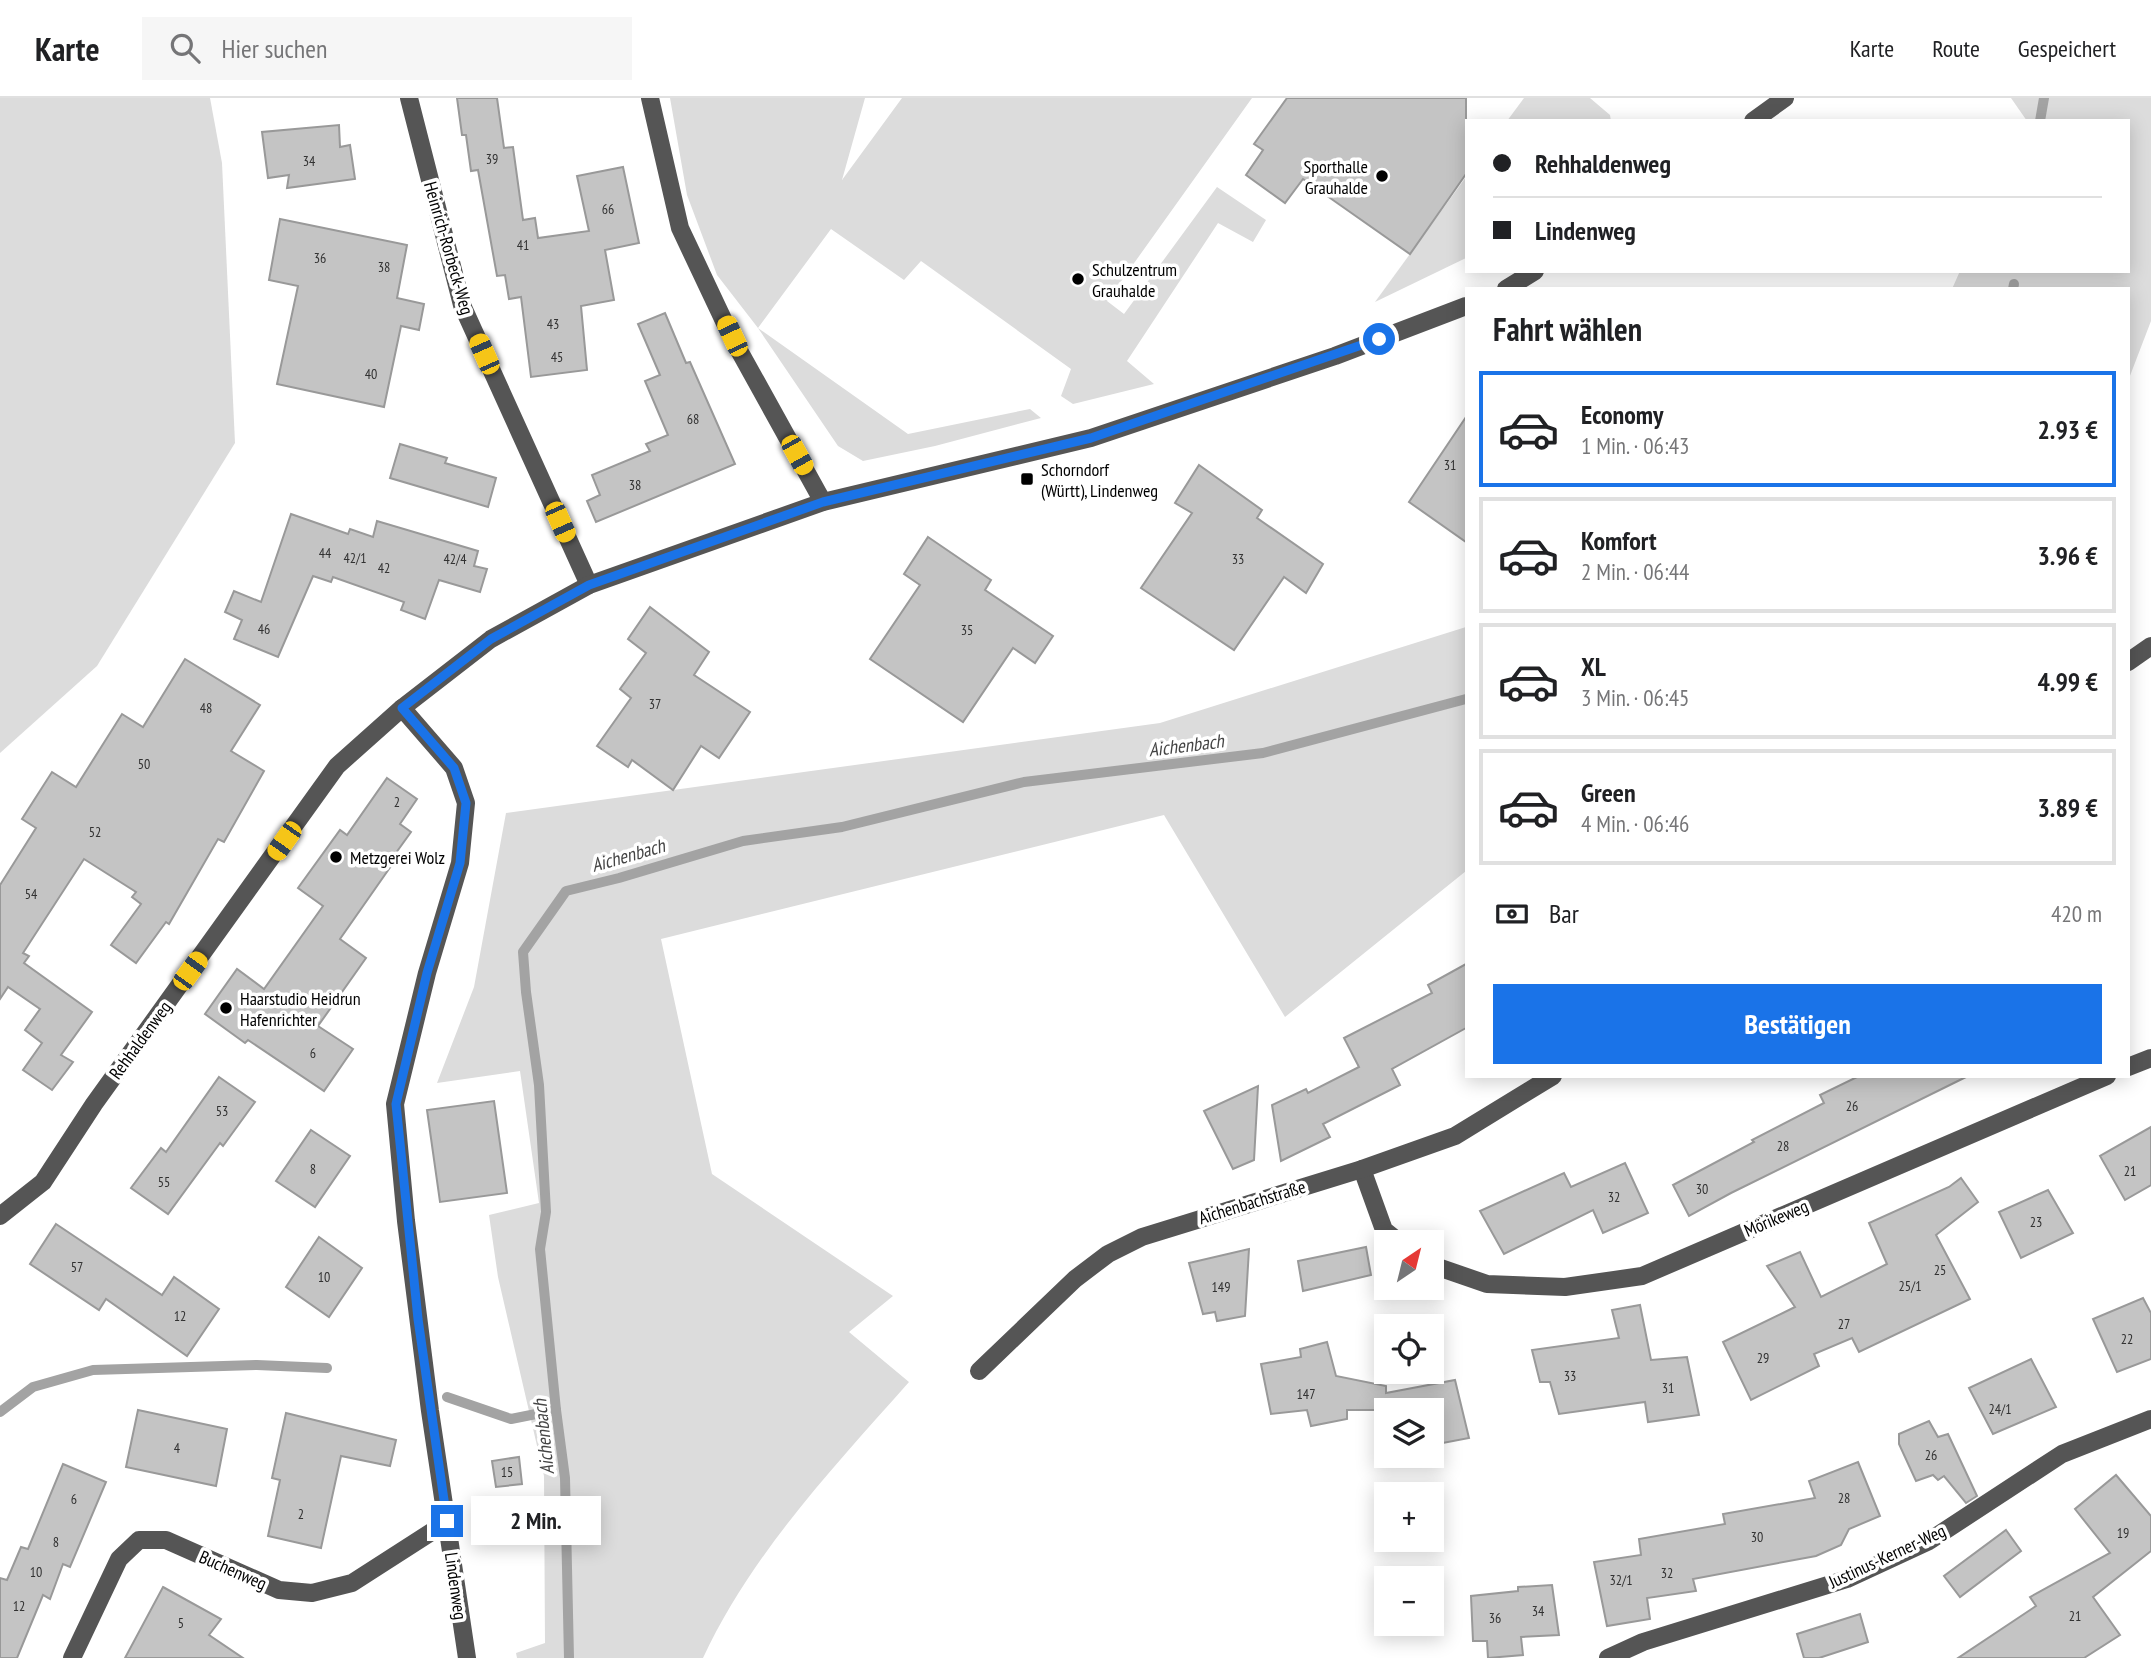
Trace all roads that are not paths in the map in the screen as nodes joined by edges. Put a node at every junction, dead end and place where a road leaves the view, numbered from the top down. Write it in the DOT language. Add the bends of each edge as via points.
graph roads {
  1 [pos="409,98"];
  2 [pos="650,98"];
  3 [pos="1785,98"];
  4 [pos="1756,119"];
  5 [pos="1532,273"];
  6 [pos="1509,287"];
  7 [pos="1465,306"];
  8 [pos="823,502"];
  9 [pos="589,585"];
  10 [pos="2151,646"];
  11 [pos="2130,661"];
  12 [pos="402,708"];
  13 [pos="2151,1058"];
  14 [pos="2130,1067"];
  15 [pos="1550,1078"];
  16 [pos="2102,1078"];
  17 [pos="1362,1169"];
  18 [pos="0,1216"];
  19 [pos="1384,1230"];
  20 [pos="1444,1269"];
  21 [pos="979,1371"];
  22 [pos="2151,1419"];
  23 [pos="447,1521"];
  24 [pos="72,1658"];
  25 [pos="467,1658"];
  26 [pos="1608,1658"];
  1 -- 9 [label="street, Heinrich-Rorbeck-Weg" via="462,305"];
  2 -- 8 [label="street" via="680,228 732,336"];
  3 -- 4 [label="street"];
  5 -- 6 [label="street"];
  7 -- 8 [label="street, Rehhaldenweg" via="1335,356 1091,438"];
  8 -- 9 [label="street, Rehhaldenweg"];
  9 -- 12 [label="street, Rehhaldenweg" via="491,639"];
  10 -- 11 [label="street"];
  12 -- 18 [label="street, Rehhaldenweg" via="337,766 43,1182"];
  12 -- 23 [label="street, Lindenweg" via="454,768 466,803 460,863 427,973 396,1104 415,1296"];
  13 -- 14 [label="street"];
  15 -- 17 [label="street, Aichenbachstraße" via="1455,1136"];
  16 -- 20 [label="street, Mörikeweg" via="1642,1276 1564,1287 1487,1284"];
  17 -- 19 [label="street"];
  17 -- 21 [label="street, Aichenbachstraße" via="1142,1237 1108,1254 1075,1279"];
  22 -- 26 [label="street, Justinus-Kerner-Weg" via="2062,1454 1929,1541 1847,1580 1643,1642"];
  23 -- 24 [label="street, Buchenweg" via="352,1583 312,1593 279,1590 166,1540 139,1540 119,1559"];
  23 -- 25 [label="street, Lindenweg"];
}
